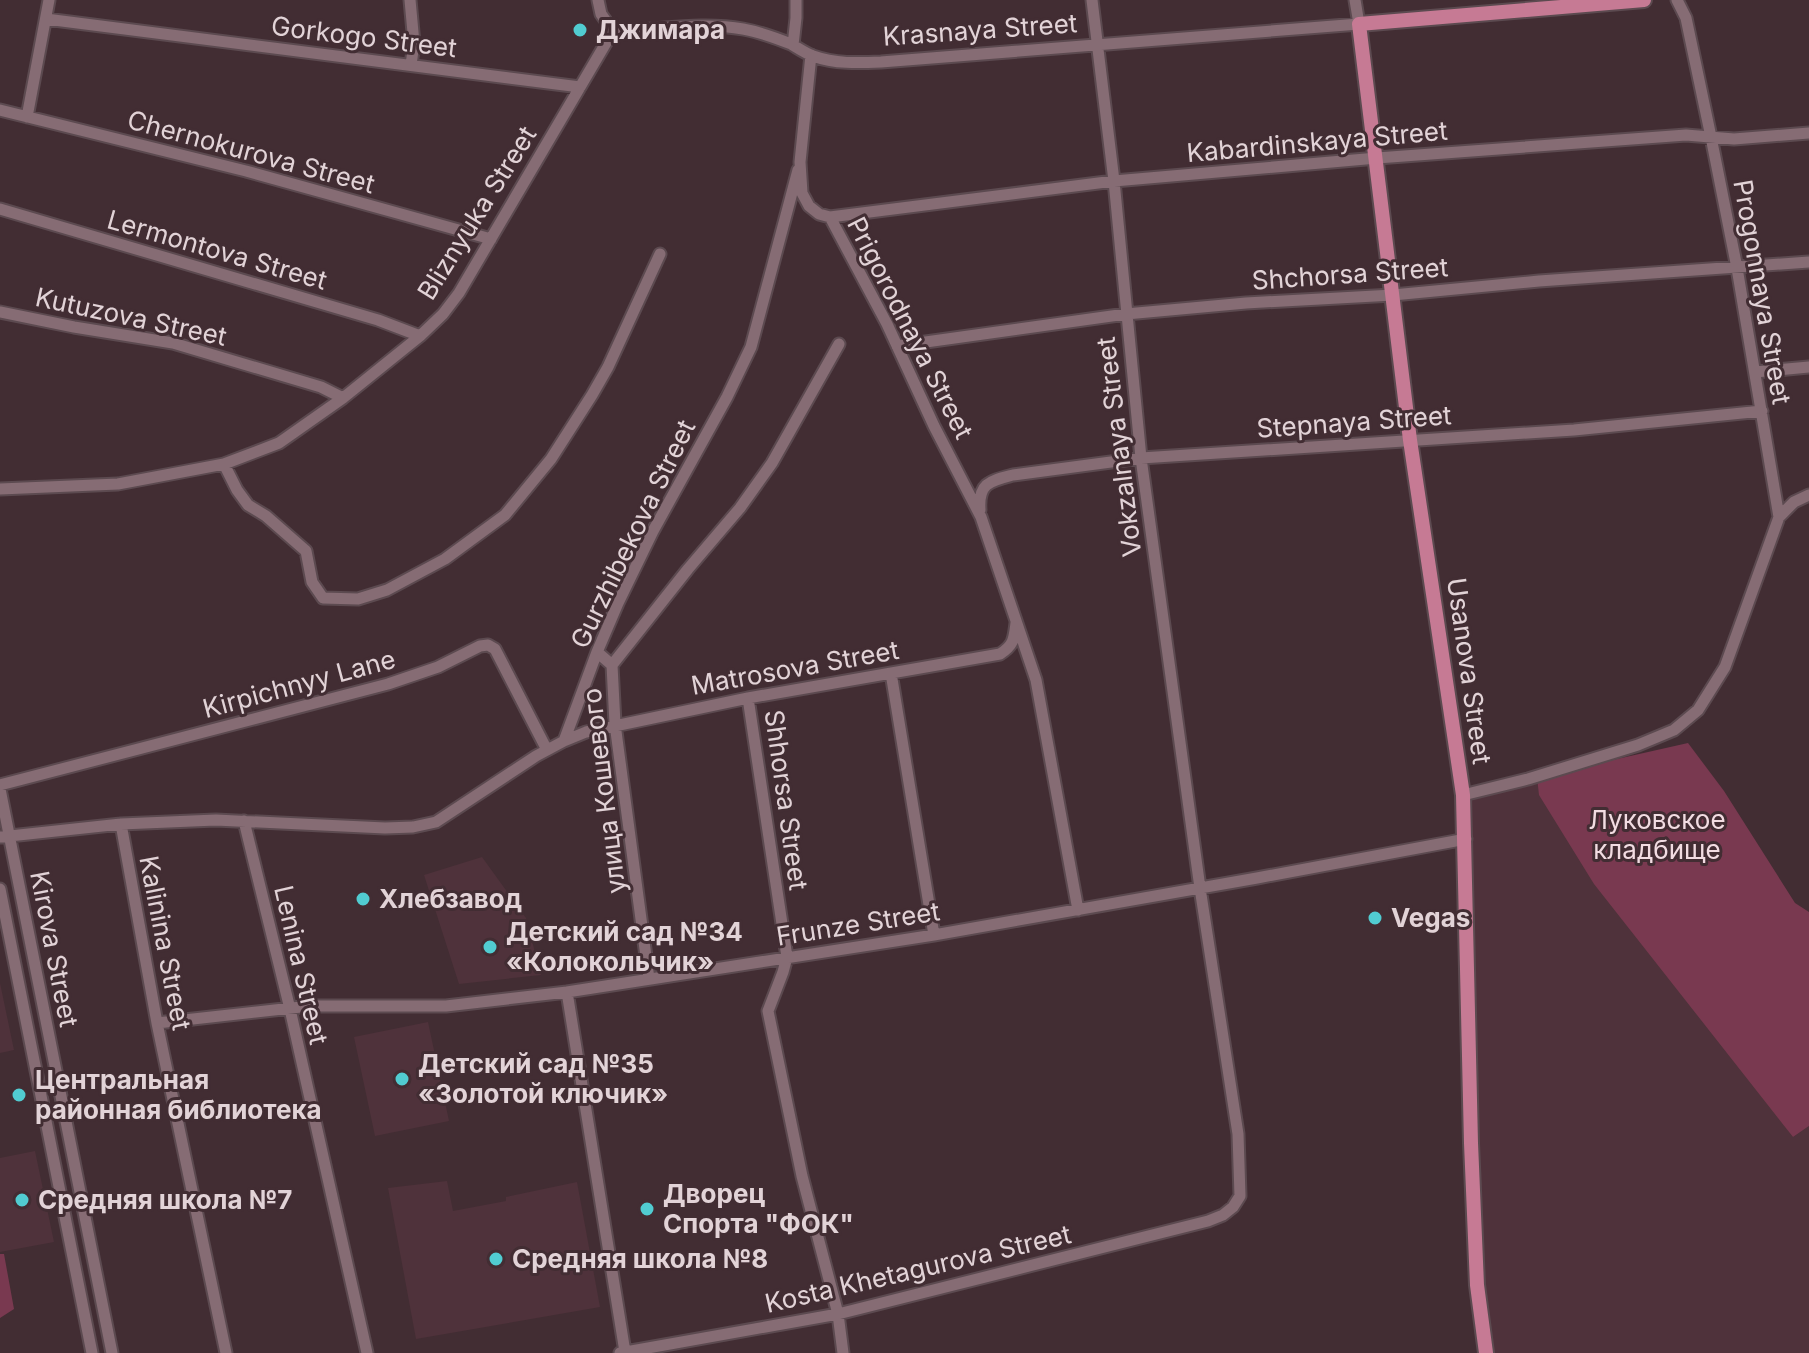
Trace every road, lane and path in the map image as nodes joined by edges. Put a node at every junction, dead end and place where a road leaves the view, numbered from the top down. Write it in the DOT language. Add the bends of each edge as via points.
graph roads {
  1 [pos="49,0"];
  2 [pos="410,0"];
  3 [pos="598,0"];
  4 [pos="796,0"];
  5 [pos="1092,0"];
  6 [pos="1355,0"];
  7 [pos="1644,0"];
  8 [pos="1677,0"];
  9 [pos="46,19"];
  10 [pos="1359,24"];
  11 [pos="613,31"];
  12 [pos="793,45"];
  13 [pos="1097,46"];
  14 [pos="811,55"];
  15 [pos="411,65"];
  16 [pos="580,87"];
  17 [pos="0,110"];
  18 [pos="27,117"];
  19 [pos="1809,133"];
  20 [pos="1711,137"];
  21 [pos="1377,158"];
  22 [pos="800,162"];
  23 [pos="1114,181"];
  24 [pos="0,209"];
  25 [pos="830,217"];
  26 [pos="491,239"];
  27 [pos="660,254"];
  28 [pos="1809,262"];
  29 [pos="1737,268"];
  30 [pos="1393,295"];
  31 [pos="0,312"];
  32 [pos="1126,314"];
  33 [pos="420,336"];
  34 [pos="839,344"];
  35 [pos="897,346"];
  36 [pos="1809,367"];
  37 [pos="1755,372"];
  38 [pos="343,398"];
  39 [pos="1762,411"];
  40 [pos="1410,440"];
  41 [pos="1141,458"];
  42 [pos="224,464"];
  43 [pos="0,489"];
  44 [pos="1809,495"];
  45 [pos="981,517"];
  46 [pos="1779,517"];
  47 [pos="1016,623"];
  48 [pos="597,652"];
  49 [pos="612,665"];
  50 [pos="891,673"];
  51 [pos="748,698"];
  52 [pos="615,724"];
  53 [pos="564,741"];
  54 [pos="547,750"];
  55 [pos="0,787"];
  56 [pos="1463,795"];
  57 [pos="244,821"];
  58 [pos="121,824"];
  59 [pos="5,836"];
  60 [pos="1466,839"];
  61 [pos="1200,888"];
  62 [pos="0,889"];
  63 [pos="1078,910"];
  64 [pos="934,935"];
  65 [pos="787,957"];
  66 [pos="649,979"];
  67 [pos="567,992"];
  68 [pos="290,1009"];
  69 [pos="157,1023"];
  70 [pos="1223,1215"];
  71 [pos="90,1245"];
  72 [pos="70,1249"];
  73 [pos="838,1314"];
  74 [pos="702,1339"];
  75 [pos="92,1353"];
  76 [pos="112,1353"];
  77 [pos="226,1353"];
  78 [pos="367,1353"];
  79 [pos="623,1353"];
  80 [pos="704,1353"];
  81 [pos="843,1353"];
  82 [pos="1486,1353"];
  1 -- 9 [label="street"];
  2 -- 15 [label="street"];
  3 -- 11 [label="street"];
  4 -- 12 [label="street"];
  5 -- 13 [label="street, Vokzalnaya Street"];
  6 -- 10 [label="street, Usanova Street"];
  7 -- 10 [label="main road, Krasnaya Street"];
  8 -- 20 [label="street, Progonnaya Street" via="1686,18"];
  9 -- 15 [label="street, Gorkogo Street"];
  9 -- 18 [label="street"];
  10 -- 13 [label="street, Krasnaya Street"];
  10 -- 21 [label="main road, Usanova Street"];
  11 -- 12 [label="street, Krasnaya Street" via="712,26"];
  11 -- 16 [label="street, Bliznyuka Street"];
  12 -- 14 [label="street, Krasnaya Street"];
  13 -- 14 [label="street, Krasnaya Street" via="881,62"];
  13 -- 23 [label="street, Vokzalnaya Street"];
  14 -- 22 [label="street, Prigorodnaya Street"];
  15 -- 16 [label="street, Gorkogo Street"];
  16 -- 26 [label="street, Bliznyuka Street"];
  17 -- 18 [label="street, Chernokurova Street"];
  18 -- 26 [label="street, Chernokurova Street"];
  19 -- 20 [label="street, Kabardinskaya Street"];
  20 -- 21 [label="street, Kabardinskaya Street"];
  20 -- 29 [label="street, Progonnaya Street"];
  21 -- 23 [label="street, Kabardinskaya Street"];
  21 -- 30 [label="main road, Usanova Street"];
  22 -- 25 [label="street, Prigorodnaya Street" via="802,193 809,206"];
  22 -- 48 [label="street, Gurzhibekova Street" via="751,347 653,531"];
  23 -- 25 [label="street, Kabardinskaya Street"];
  23 -- 32 [label="street, Vokzalnaya Street"];
  24 -- 33 [label="street, Lermontova Street"];
  25 -- 35 [label="street, Prigorodnaya Street"];
  26 -- 33 [label="street, Bliznyuka Street" via="459,293"];
  27 -- 42 [label="street" via="608,367 551,459 505,515 445,559 387,590 358,599 323,598 312,582 306,551 248,505"];
  28 -- 29 [label="street, Shchorsa Street"];
  29 -- 30 [label="street, Shchorsa Street"];
  29 -- 37 [label="street, Progonnaya Street"];
  30 -- 32 [label="street, Shchorsa Street"];
  30 -- 40 [label="main road, Usanova Street"];
  31 -- 38 [label="street, Kutuzova Street" via="173,343"];
  32 -- 35 [label="street, Shchorsa Street"];
  32 -- 41 [label="street, Vokzalnaya Street"];
  33 -- 38 [label="street, Bliznyuka Street"];
  34 -- 49 [label="street" via="772,463"];
  35 -- 45 [label="street, Prigorodnaya Street"];
  36 -- 37 [label="street"];
  37 -- 39 [label="street, Progonnaya Street"];
  38 -- 42 [label="street, Bliznyuka Street" via="279,443"];
  39 -- 40 [label="street, Stepnaya Street"];
  39 -- 46 [label="street, Progonnaya Street"];
  40 -- 41 [label="street, Stepnaya Street"];
  40 -- 56 [label="main road, Usanova Street"];
  41 -- 45 [label="street, Stepnaya Street" via="994,480 983,487"];
  41 -- 61 [label="street, Vokzalnaya Street"];
  42 -- 43 [label="street, Bliznyuka Street" via="118,484"];
  44 -- 46 [label="street"];
  45 -- 47 [label="street, Prigorodnaya Street"];
  46 -- 56 [label="street, Progonnaya Street" via="1725,667 1698,710 1674,730 1638,745"];
  47 -- 50 [label="street, Matrosova Street" via="1009,648 1000,654"];
  47 -- 63 [label="street, Prigorodnaya Street" via="1036,680"];
  48 -- 49 [label="street, улица Кошевого"];
  48 -- 53 [label="street, Gurzhibekova Street"];
  49 -- 52 [label="street, улица Кошевого"];
  50 -- 51 [label="street, Matrosova Street"];
  50 -- 64 [label="street"];
  51 -- 52 [label="street, Matrosova Street"];
  51 -- 65 [label="street, Shhorsa Street"];
  52 -- 53 [label="street, Matrosova Street"];
  52 -- 66 [label="street, улица Кошевого"];
  53 -- 54 [label="street"];
  54 -- 55 [label="street, Kirpichnyy Lane" via="495,649 488,645 388,684"];
  54 -- 57 [label="street" via="436,822 385,828"];
  55 -- 59 [label="street, Kirova Street"];
  56 -- 60 [label="main road, Usanova Street"];
  57 -- 58 [label="street"];
  57 -- 68 [label="street, Lenina Street"];
  58 -- 59 [label="street"];
  58 -- 69 [label="street, Kalinina Street"];
  59 -- 71 [label="street, Kirova Street"];
  60 -- 61 [label="street, Frunze Street"];
  60 -- 82 [label="main road, Usanova Street" via="1471,1143 1477,1285"];
  61 -- 63 [label="street, Frunze Street"];
  61 -- 70 [label="street, Vokzalnaya Street" via="1238,1134 1240,1196"];
  62 -- 72 [label="street, Kirova Street"];
  63 -- 64 [label="street, Frunze Street"];
  64 -- 65 [label="street, Frunze Street"];
  65 -- 66 [label="street, Frunze Street"];
  65 -- 73 [label="street" via="768,1011 802,1176"];
  66 -- 67 [label="street, Frunze Street"];
  67 -- 68 [label="street, Frunze Street" via="446,1006"];
  67 -- 79 [label="street"];
  68 -- 69 [label="street, Frunze Street"];
  68 -- 78 [label="street, Lenina Street"];
  69 -- 77 [label="street, Kalinina Street"];
  70 -- 73 [label="street, Kosta Khetagurova Street"];
  71 -- 72 [label="street"];
  71 -- 76 [label="street, Kirova Street"];
  72 -- 75 [label="street, Kirova Street"];
  73 -- 74 [label="street, Kosta Khetagurova Street"];
  73 -- 81 [label="street"];
  74 -- 79 [label="street, Kosta Khetagurova Street"];
  74 -- 80 [label="street"];
}
